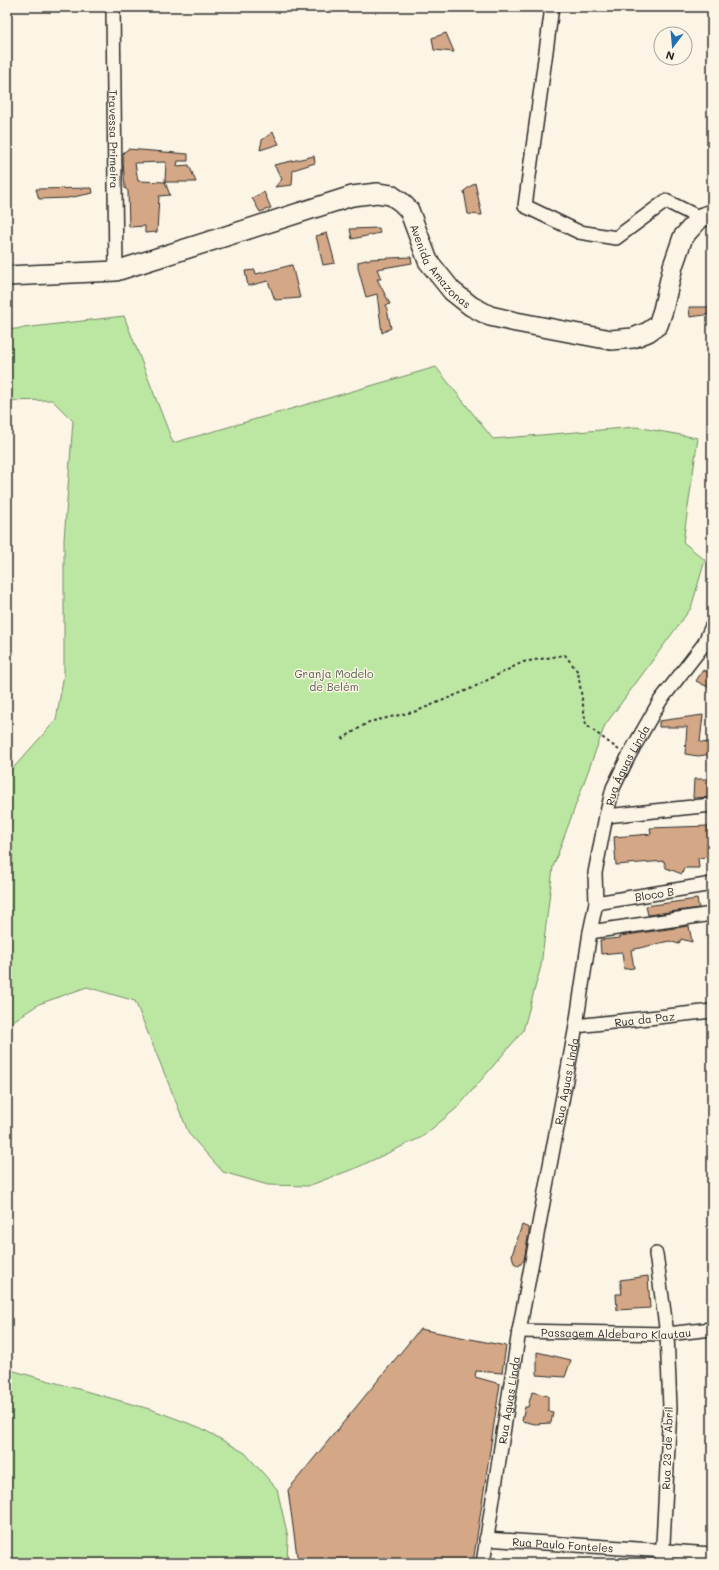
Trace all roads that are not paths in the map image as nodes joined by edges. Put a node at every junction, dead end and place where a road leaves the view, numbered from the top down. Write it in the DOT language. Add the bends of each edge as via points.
graph roads {
  1 [pos="113,7"];
  2 [pos="552,7"];
  3 [pos="706,216"];
  4 [pos="116,272"];
  5 [pos="7,276"];
  6 [pos="712,626"];
  7 [pos="708,646"];
  8 [pos="712,804"];
  9 [pos="606,816"];
  10 [pos="712,884"];
  11 [pos="596,903"];
  12 [pos="712,914"];
  13 [pos="590,932"];
  14 [pos="712,1011"];
  15 [pos="576,1026"];
  16 [pos="656,1254"];
  17 [pos="712,1329"];
  18 [pos="519,1331"];
  19 [pos="666,1334"];
  20 [pos="486,1539"];
  21 [pos="712,1554"];
  22 [pos="663,1557"];
  23 [pos="483,1563"];
  1 -- 4 [label="street, Travessa Primeira"];
  2 -- 3 [label="street" via="525,206 579,232 616,238 666,200"];
  3 -- 4 [label="street, Avenida Amazonas" via="683,237 658,325 633,338 611,340 516,322 490,316 471,306 452,291 428,261 409,210 391,195 377,193 352,196"];
  4 -- 5 [label="street, Avenida Amazonas"];
  6 -- 7 [label="street, Rua Águas Linda"];
  7 -- 9 [label="street, Rua Águas Linda" via="660,701 613,788"];
  8 -- 9 [label="street"];
  9 -- 11 [label="street, Rua Águas Linda" via="595,873"];
  10 -- 11 [label="street, Bloco B"];
  11 -- 13 [label="street, Rua Águas Linda"];
  12 -- 13 [label="street"];
  13 -- 15 [label="street, Rua Águas Linda"];
  14 -- 15 [label="street, Rua da Paz"];
  15 -- 18 [label="street, Rua Águas Linda"];
  16 -- 19 [label="street, Rua 23 de Abril"];
  17 -- 19 [label="street, Passagem Aldebaro Klautau"];
  18 -- 19 [label="street, Passagem Aldebaro Klautau"];
  18 -- 20 [label="street, Rua Águas Linda"];
  19 -- 22 [label="street, Rua 23 de Abril" via="670,1408"];
  20 -- 22 [label="street, Rua Paulo Fonteles"];
  20 -- 23 [label="street, Rua Águas Linda"];
  21 -- 22 [label="street, Rua Paulo Fonteles"];
}
